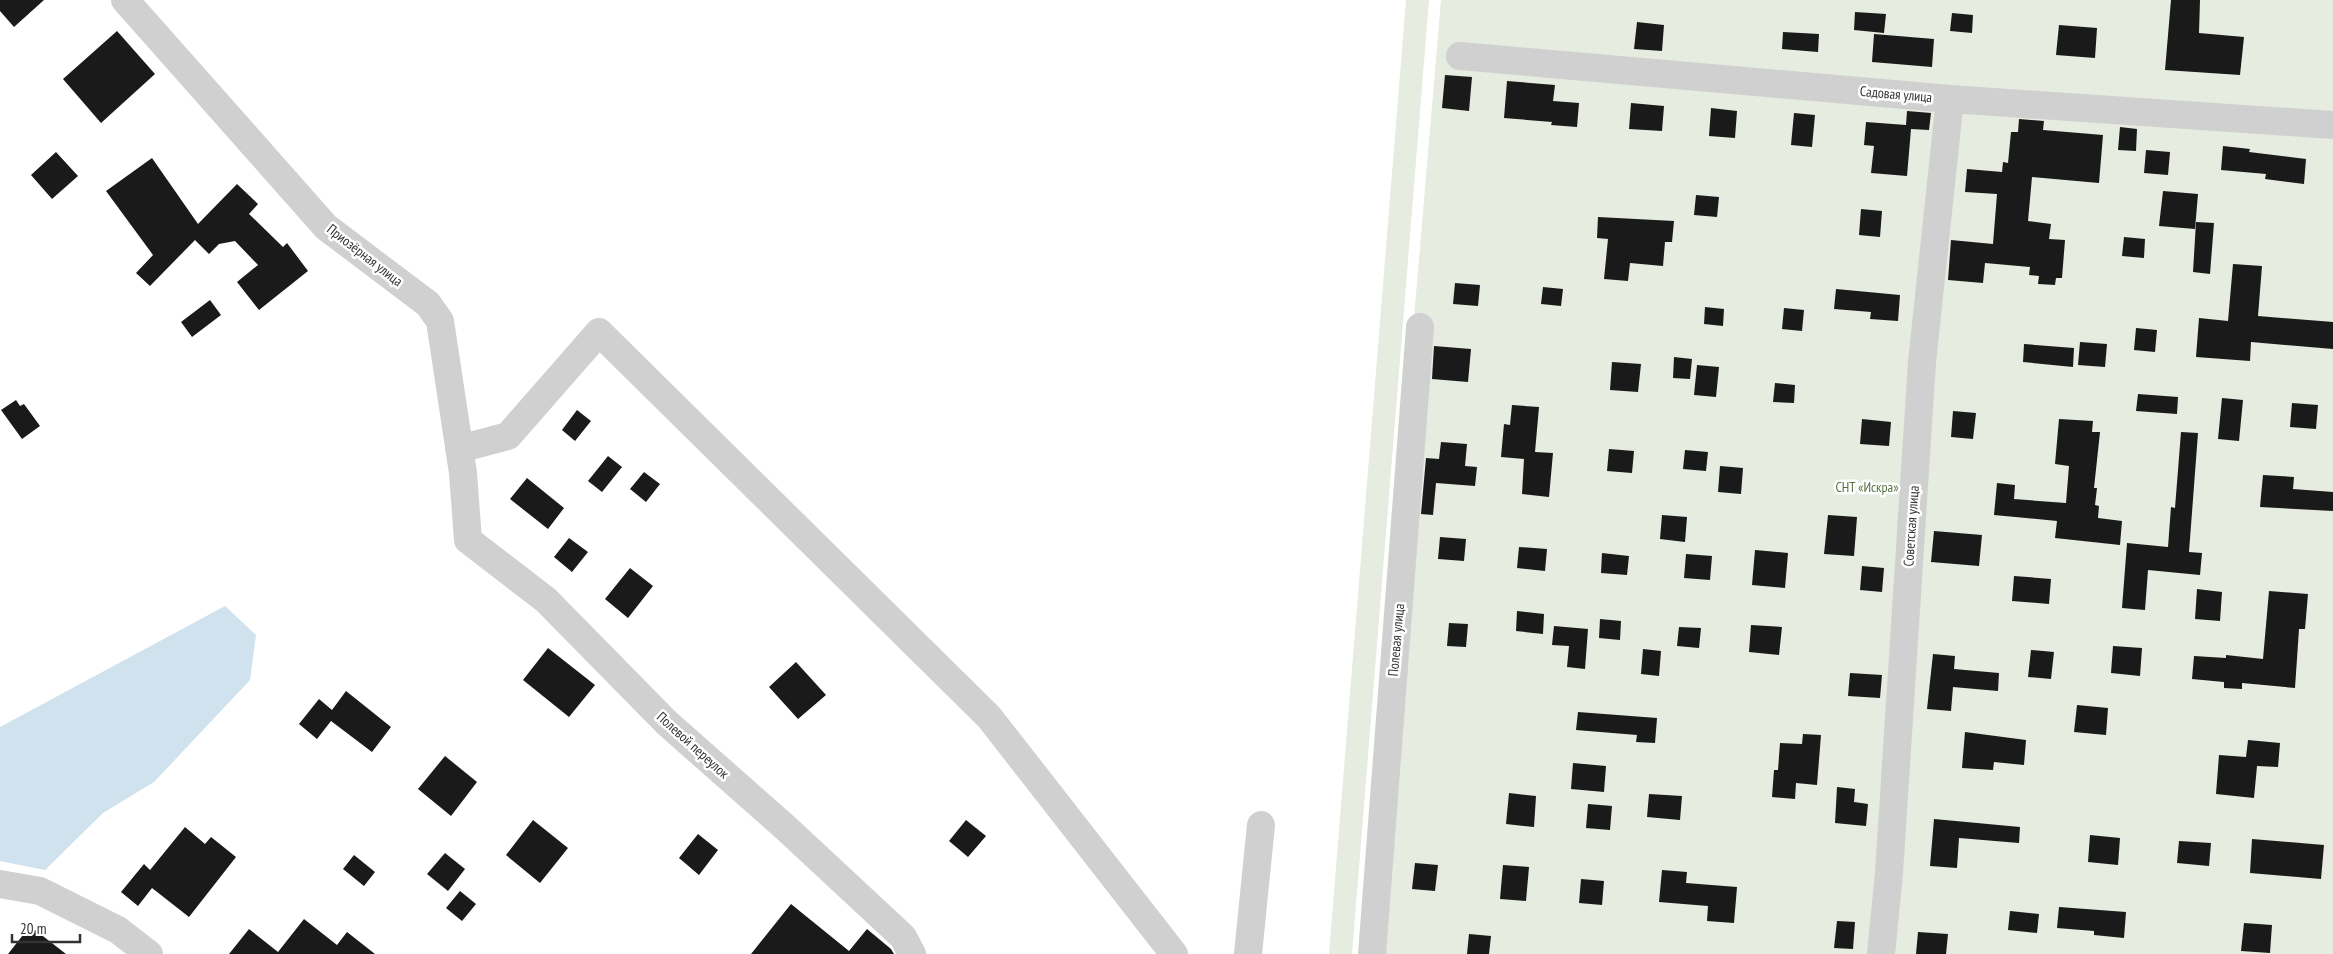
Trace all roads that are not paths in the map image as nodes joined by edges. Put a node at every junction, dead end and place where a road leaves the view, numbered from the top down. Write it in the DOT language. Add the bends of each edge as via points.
graph roads {
  1 [pos="125,0"];
  2 [pos="1460,56"];
  3 [pos="1950,99"];
  4 [pos="2333,125"];
  5 [pos="1420,327"];
  6 [pos="459,449"];
  7 [pos="468,540"];
  8 [pos="1262,825"];
  9 [pos="0,884"];
  10 [pos="149,954"];
  11 [pos="912,954"];
  12 [pos="1174,954"];
  13 [pos="1248,954"];
  14 [pos="1372,954"];
  15 [pos="1881,954"];
  1 -- 6 [label="street, Приозёрная улица" via="326,227 428,304 440,321"];
  2 -- 3 [label="street, Садовая улица"];
  3 -- 4 [label="street, Садовая улица"];
  3 -- 15 [label="street, Советская улица" via="1922,362"];
  5 -- 14 [label="street, Полевая улица"];
  6 -- 7 [label="street, Приозёрная улица"];
  6 -- 12 [label="street" via="508,436 598,332 990,717"];
  7 -- 11 [label="street, Полевой переулок" via="546,600 667,723 903,937"];
  8 -- 13 [label="street"];
  9 -- 10 [label="street" via="40,891 118,930"];
}
